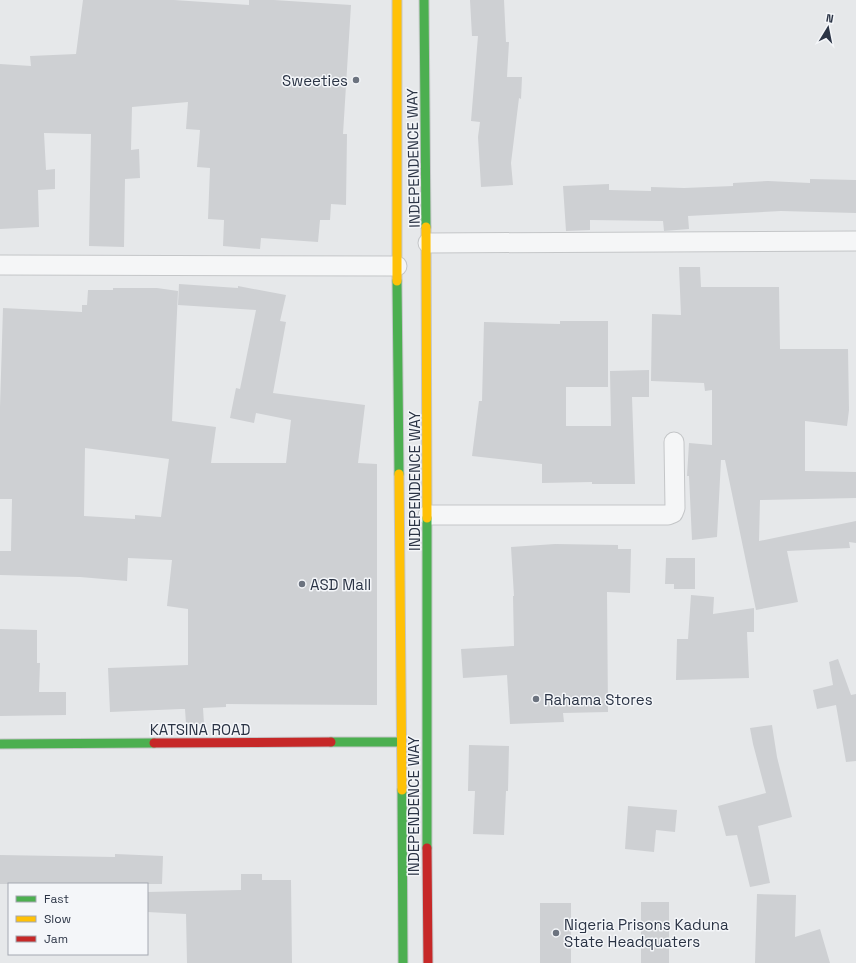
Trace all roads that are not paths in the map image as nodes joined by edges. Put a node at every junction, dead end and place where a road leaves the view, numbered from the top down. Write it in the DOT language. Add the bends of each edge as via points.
graph roads {
  1 [pos="397,0"];
  2 [pos="424,0"];
  3 [pos="856,241"];
  4 [pos="428,243"];
  5 [pos="0,265"];
  6 [pos="397,266"];
  7 [pos="674,442"];
  8 [pos="428,515"];
  9 [pos="400,742"];
  10 [pos="0,744"];
  11 [pos="404,963"];
  12 [pos="428,963"];
  1 -- 6 [label="main road, INDEPENDENCE WAY"];
  2 -- 4 [label="main road, INDEPENDENCE WAY"];
  3 -- 4 [label="street"];
  4 -- 8 [label="main road, INDEPENDENCE WAY"];
  5 -- 6 [label="street"];
  6 -- 9 [label="main road, INDEPENDENCE WAY"];
  7 -- 8 [label="street" via="673,513"];
  8 -- 12 [label="main road, INDEPENDENCE WAY"];
  9 -- 10 [label="main road, KATSINA ROAD"];
  9 -- 11 [label="main road, INDEPENDENCE WAY"];
}
